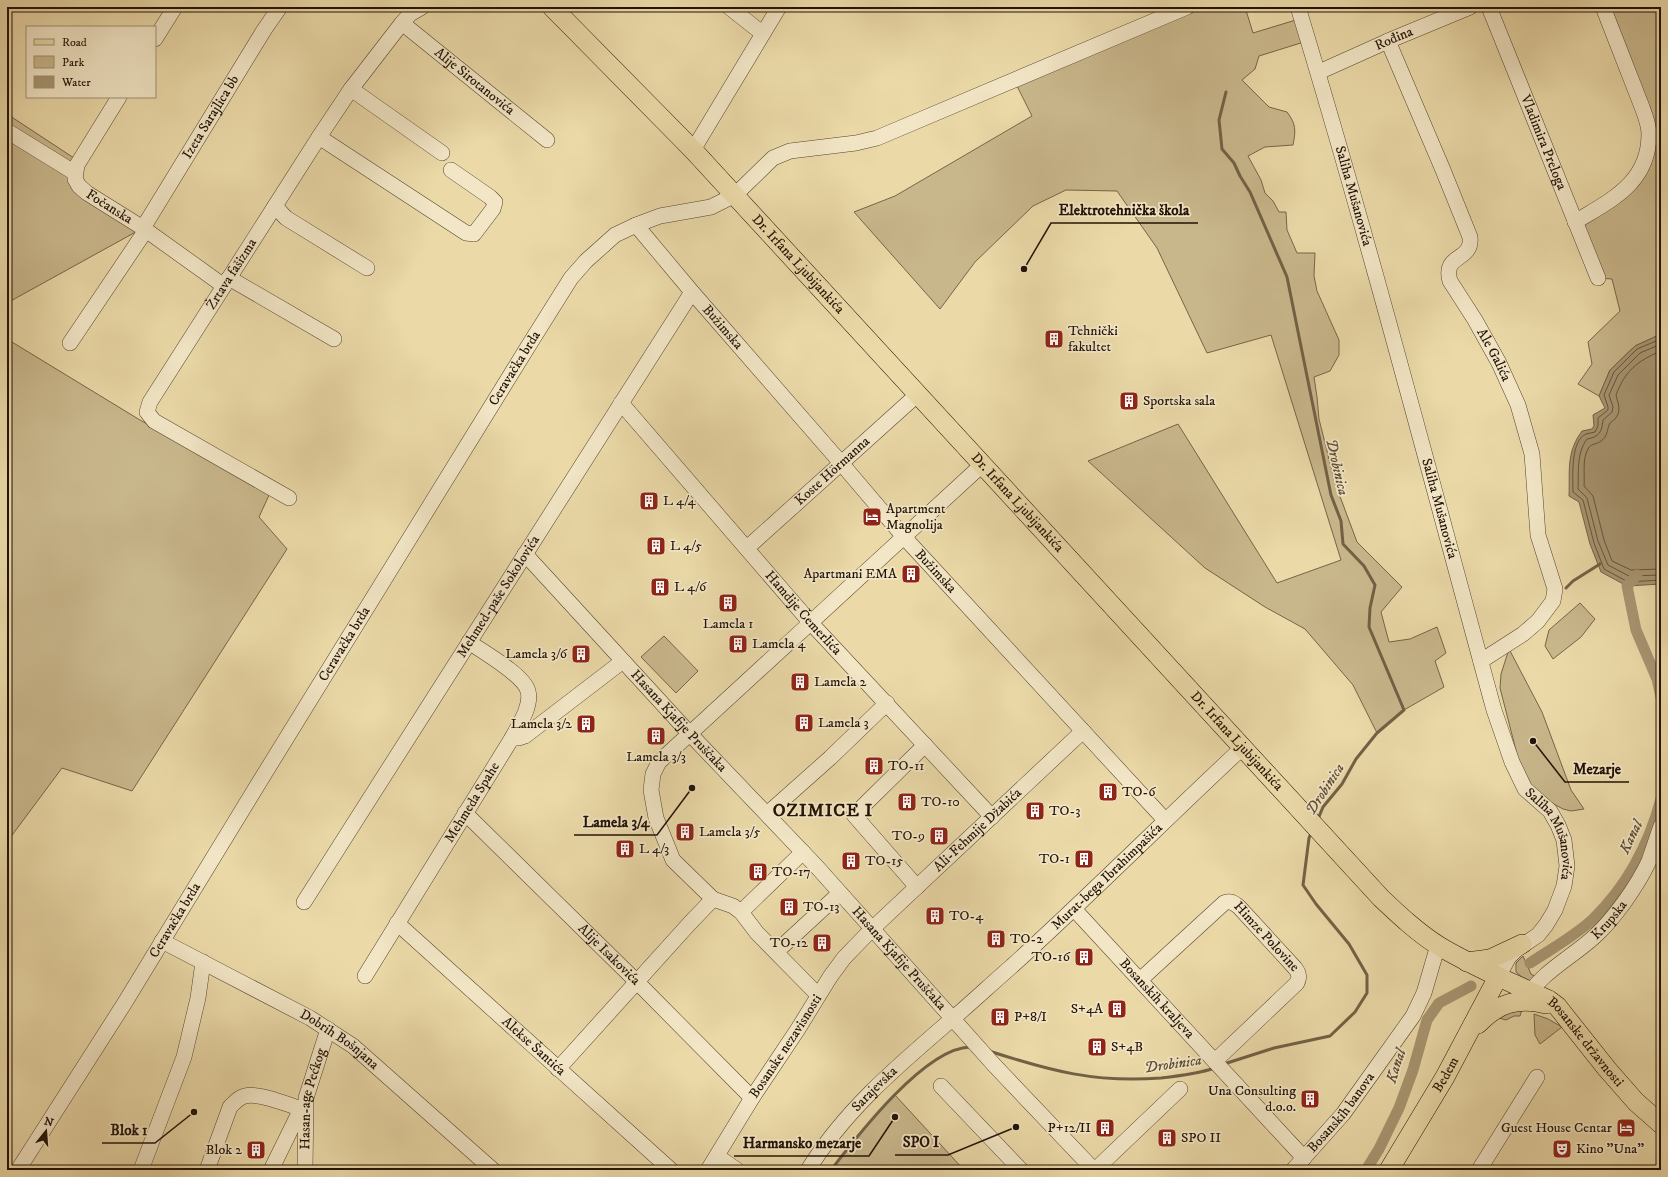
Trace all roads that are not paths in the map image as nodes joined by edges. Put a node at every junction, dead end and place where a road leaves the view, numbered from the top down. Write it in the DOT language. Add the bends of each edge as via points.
graph roads {
  1 [pos="175,7"];
  2 [pos="280,7"];
  3 [pos="552,7"];
  4 [pos="729,7"];
  5 [pos="779,7"];
  6 [pos="1188,7"];
  7 [pos="1298,7"];
  8 [pos="1470,7"];
  9 [pos="1489,7"];
  10 [pos="1603,7"];
  11 [pos="408,13"];
  12 [pos="762,33"];
  13 [pos="156,37"];
  14 [pos="1388,41"];
  15 [pos="1318,72"];
  16 [pos="351,89"];
  17 [pos="118,98"];
  18 [pos="7,131"];
  19 [pos="318,137"];
  20 [pos="547,140"];
  21 [pos="693,150"];
  22 [pos="442,153"];
  23 [pos="451,170"];
  24 [pos="75,173"];
  25 [pos="735,195"];
  26 [pos="275,206"];
  27 [pos="1575,222"];
  28 [pos="636,225"];
  29 [pos="145,229"];
  30 [pos="367,268"];
  31 [pos="1598,278"];
  32 [pos="227,282"];
  33 [pos="692,292"];
  34 [pos="334,338"];
  35 [pos="70,343"];
  36 [pos="918,394"];
  37 [pos="621,403"];
  38 [pos="841,463"];
  39 [pos="983,464"];
  40 [pos="289,498"];
  41 [pos="904,537"];
  42 [pos="747,548"];
  43 [pos="524,554"];
  44 [pos="810,622"];
  45 [pos="469,642"];
  46 [pos="623,661"];
  47 [pos="1481,661"];
  48 [pos="887,703"];
  49 [pos="1083,731"];
  50 [pos="690,734"];
  51 [pos="512,738"];
  52 [pos="925,745"];
  53 [pos="1242,748"];
  54 [pos="465,813"];
  55 [pos="767,814"];
  56 [pos="992,817"];
  57 [pos="1165,820"];
  58 [pos="1661,826"];
  59 [pos="803,852"];
  60 [pos="1654,860"];
  61 [pos="917,887"];
  62 [pos="840,893"];
  63 [pos="713,899"];
  64 [pos="304,902"];
  65 [pos="1074,909"];
  66 [pos="741,912"];
  67 [pos="397,923"];
  68 [pos="872,929"];
  69 [pos="162,941"];
  70 [pos="1522,944"];
  71 [pos="1438,945"];
  72 [pos="776,952"];
  73 [pos="203,962"];
  74 [pos="1467,962"];
  75 [pos="365,976"];
  76 [pos="1498,977"];
  77 [pos="1140,980"];
  78 [pos="637,982"];
  79 [pos="818,995"];
  80 [pos="1527,996"];
  81 [pos="1480,1011"];
  82 [pos="953,1019"];
  83 [pos="328,1029"];
  84 [pos="1470,1032"];
  85 [pos="1220,1066"];
  86 [pos="558,1069"];
  87 [pos="1537,1077"];
  88 [pos="941,1086"];
  89 [pos="1180,1089"];
  90 [pos="752,1098"];
  91 [pos="305,1110"];
  92 [pos="1661,1124"];
  93 [pos="717,1156"];
  94 [pos="1304,1158"];
  95 [pos="30,1163"];
  96 [pos="1090,1169"];
  97 [pos="18,1170"];
  98 [pos="141,1170"];
  99 [pos="207,1170"];
  100 [pos="271,1170"];
  101 [pos="305,1170"];
  102 [pos="493,1170"];
  103 [pos="670,1170"];
  104 [pos="708,1170"];
  105 [pos="737,1170"];
  106 [pos="808,1170"];
  107 [pos="1021,1170"];
  108 [pos="1293,1170"];
  109 [pos="1389,1170"];
  110 [pos="1479,1170"];
  1 -- 13 [label="street"];
  2 -- 29 [label="street, Izeta Sarajlica bb"];
  3 -- 21 [label="main road, Dr. Irfana Ljubijankića"];
  4 -- 12 [label="street"];
  5 -- 12 [label="street"];
  6 -- 25 [label="street, Ceravačka brda" via="877,138 790,151 773,158"];
  7 -- 15 [label="street, Saliha Mušanovića"];
  8 -- 14 [label="street, Rođina"];
  9 -- 27 [label="street, Vladimira Preloga"];
  10 -- 27 [label="street" via="1642,107 1649,134 1643,168 1631,183 1617,196"];
  11 -- 16 [label="street, Žrtava fašizma"];
  11 -- 20 [label="street, Alije Sirotanovića"];
  12 -- 21 [label="street"];
  14 -- 15 [label="street, Rođina"];
  14 -- 47 [label="street, Ale Galića" via="1470,237 1467,252 1451,263 1450,281 1499,363 1518,405 1532,454 1538,535 1555,589 1553,601 1538,621 1523,634"];
  15 -- 47 [label="street, Saliha Mušanovića"];
  16 -- 19 [label="street, Žrtava fašizma"];
  16 -- 22 [label="street"];
  17 -- 24 [label="street" via="77,165"];
  18 -- 24 [label="street"];
  19 -- 23 [label="street" via="466,233 474,234 493,209 495,202"];
  19 -- 26 [label="street, Žrtava fašizma"];
  21 -- 25 [label="main road, Dr. Irfana Ljubijankića"];
  24 -- 29 [label="street, Fočanska" via="79,186"];
  25 -- 28 [label="street, Ceravačka brda" via="711,207 660,216"];
  25 -- 36 [label="main road, Dr. Irfana Ljubijankića"];
  26 -- 30 [label="street" via="286,218"];
  26 -- 32 [label="street, Žrtava fašizma"];
  27 -- 31 [label="street, Vladimira Preloga"];
  28 -- 33 [label="street, Bužimska"];
  28 -- 69 [label="street, Ceravačka brda" via="610,239 572,278"];
  29 -- 32 [label="street, Fočanska"];
  29 -- 35 [label="street, Izeta Sarajlica bb"];
  32 -- 34 [label="street, Fočanska"];
  32 -- 40 [label="street, Žrtava fašizma" via="150,402 147,412 154,421"];
  33 -- 37 [label="street, Mehmed-paše Sokolovića"];
  33 -- 38 [label="street, Bužimska"];
  36 -- 38 [label="street, Koste Hörmanna"];
  36 -- 39 [label="main road, Dr. Irfana Ljubijankića"];
  37 -- 42 [label="street, Hamdije Čemerlića"];
  37 -- 43 [label="street, Mehmed-paše Sokolovića"];
  38 -- 41 [label="street, Bužimska"];
  38 -- 42 [label="street, Koste Hörmanna"];
  39 -- 41 [label="street"];
  39 -- 53 [label="main road, Dr. Irfana Ljubijankića"];
  41 -- 44 [label="street"];
  41 -- 49 [label="street, Bužimska"];
  42 -- 44 [label="street, Hamdije Čemerlića"];
  43 -- 45 [label="street, Mehmed-paše Sokolovića"];
  43 -- 46 [label="street, Hasana Kjafije Pruščaka"];
  44 -- 48 [label="street, Hamdije Čemerlića"];
  44 -- 50 [label="street"];
  45 -- 51 [label="street, Mehmeda Spahe" via="522,680 528,691 526,709"];
  45 -- 64 [label="street, Mehmed-paše Sokolovića"];
  46 -- 50 [label="street, Hasana Kjafije Pruščaka"];
  46 -- 51 [label="street" via="525,736"];
  47 -- 70 [label="street, Saliha Mušanovića" via="1494,710 1518,776 1525,789 1550,811 1564,840 1566,852 1564,886 1555,910 1538,935"];
  48 -- 52 [label="street, Hamdije Čemerlića"];
  48 -- 55 [label="street"];
  49 -- 56 [label="street, Ali-Fehmije Džabića"];
  49 -- 57 [label="street, Bužimska"];
  50 -- 55 [label="street, Hasana Kjafije Pruščaka"];
  50 -- 63 [label="street" via="659,762 653,774 651,790 656,818 673,860"];
  51 -- 54 [label="street, Mehmeda Spahe"];
  52 -- 56 [label="street, Hamdije Čemerlića"];
  52 -- 61 [label="street" via="854,815"];
  53 -- 57 [label="street, Murat-bega Ibrahimpašića"];
  53 -- 71 [label="main road, Dr. Irfana Ljubijankića" via="1381,898 1410,925"];
  54 -- 67 [label="street, Mehmeda Spahe"];
  54 -- 78 [label="street, Alije Isakovića"];
  55 -- 59 [label="street, Hasana Kjafije Pruščaka"];
  56 -- 61 [label="street, Ali-Fehmije Džabića"];
  57 -- 65 [label="street, Murat-bega Ibrahimpašića"];
  58 -- 60 [label="street, Krupska"];
  59 -- 62 [label="street, Hasana Kjafije Pruščaka"];
  59 -- 66 [label="street"];
  60 -- 80 [label="street, Krupska" via="1624,902 1594,937 1553,968"];
  61 -- 68 [label="street, Ali-Fehmije Džabića"];
  62 -- 68 [label="street, Hasana Kjafije Pruščaka"];
  62 -- 72 [label="street"];
  63 -- 66 [label="street" via="733,906"];
  63 -- 78 [label="street"];
  65 -- 77 [label="street, Bosanskih kraljeva"];
  65 -- 82 [label="street, Murat-bega Ibrahimpašića"];
  66 -- 72 [label="street"];
  67 -- 75 [label="street, Mehmeda Spahe"];
  67 -- 86 [label="street, Alekse Šantića"];
  68 -- 79 [label="street, Bosanske nezavisnosti" via="844,958"];
  68 -- 82 [label="street, Hasana Kjafije Pruščaka"];
  69 -- 73 [label="street, Dobrih Bošnjana"];
  69 -- 95 [label="street, Ceravačka brda"];
  70 -- 74 [label="main road" via="1490,959"];
  70 -- 76 [label="street, Saliha Mušanovića" via="1509,957"];
  71 -- 74 [label="main road, Dr. Irfana Ljubijankića"];
  71 -- 94 [label="street, Bosanskih banova" via="1424,993 1413,1016 1343,1114"];
  72 -- 79 [label="street"];
  73 -- 83 [label="street, Dobrih Bošnjana"];
  73 -- 98 [label="street" via="186,1051"];
  74 -- 76 [label="main road, Dr. Irfana Ljubijankića"];
  74 -- 81 [label="main road" via="1480,984"];
  76 -- 80 [label="main road, Bosanske državnosti"];
  76 -- 81 [label="main road, Bedem"];
  77 -- 85 [label="street, Bosanskih kraljeva"];
  77 -- 85 [label="street, Himze Polovine" via="1224,903 1234,902 1239,907 1295,968 1299,979"];
  78 -- 86 [label="street"];
  78 -- 90 [label="street, Alije Isakovića"];
  79 -- 90 [label="street, Bosanske nezavisnosti"];
  80 -- 84 [label="main road" via="1488,1014"];
  80 -- 92 [label="main road, Bosanske državnosti" via="1549,1000 1557,1006 1607,1069"];
  81 -- 84 [label="main road, Bedem"];
  82 -- 96 [label="street, Hasana Kjafije Pruščaka"];
  82 -- 106 [label="street, Sarajevska" via="869,1094 846,1118"];
  83 -- 91 [label="street, Hasan-age Pećkog" via="306,1098"];
  83 -- 102 [label="street, Dobrih Bošnjana" via="353,1046"];
  84 -- 109 [label="main road, Bedem"];
  85 -- 94 [label="street, Bosanskih kraljeva"];
  86 -- 103 [label="street, Alekse Šantića"];
  87 -- 110 [label="street"];
  88 -- 107 [label="street"];
  89 -- 96 [label="street"];
  90 -- 93 [label="street, Bosanske nezavisnosti"];
  91 -- 99 [label="street" via="256,1095 236,1100 230,1107"];
  91 -- 100 [label="street" via="297,1117"];
  91 -- 101 [label="street, Hasan-age Pećkog"];
  93 -- 104 [label="street, Bosanske nezavisnosti"];
  93 -- 105 [label="street"];
  94 -- 108 [label="street, Bosanskih banova"];
  95 -- 97 [label="street, Ceravačka brda"];
}
